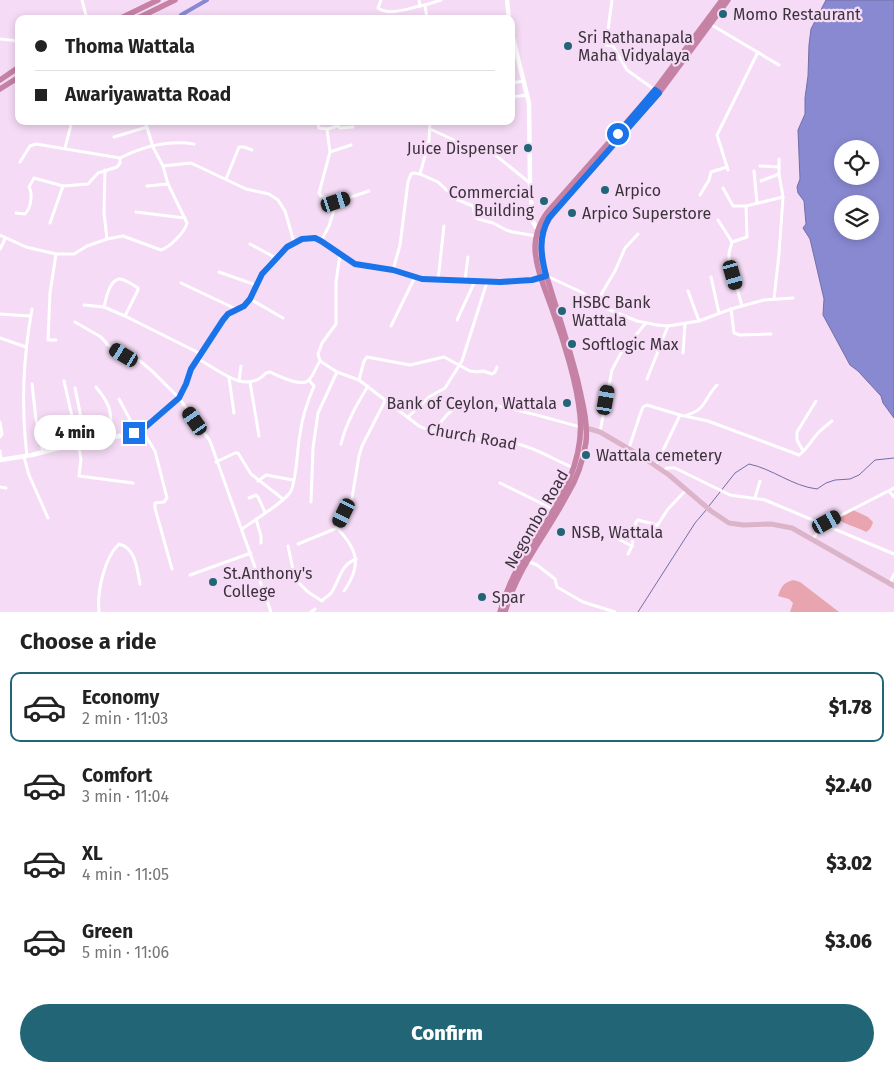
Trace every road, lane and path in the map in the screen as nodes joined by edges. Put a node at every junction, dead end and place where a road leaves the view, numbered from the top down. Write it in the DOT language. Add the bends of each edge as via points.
graph roads {
  1 [pos="82,0"];
  2 [pos="158,0"];
  3 [pos="175,0"];
  4 [pos="381,0"];
  5 [pos="419,0"];
  6 [pos="441,0"];
  7 [pos="507,0"];
  8 [pos="612,0"];
  9 [pos="722,0"];
  10 [pos="728,0"];
  11 [pos="423,5"];
  12 [pos="86,15"];
  13 [pos="127,15"];
  14 [pos="144,15"];
  15 [pos="426,15"];
  16 [pos="509,15"];
  17 [pos="710,24"];
  18 [pos="0,39"];
  19 [pos="15,41"];
  20 [pos="515,46"];
  21 [pos="758,52"];
  22 [pos="779,65"];
  23 [pos="15,70"];
  24 [pos="0,80"];
  25 [pos="15,80"];
  26 [pos="524,81"];
  27 [pos="515,82"];
  28 [pos="0,89"];
  29 [pos="657,91"];
  30 [pos="528,95"];
  31 [pos="515,97"];
  32 [pos="71,125"];
  33 [pos="318,125"];
  34 [pos="334,125"];
  35 [pos="338,125"];
  36 [pos="430,125"];
  37 [pos="147,127"];
  38 [pos="354,127"];
  39 [pos="327,129"];
  40 [pos="430,129"];
  41 [pos="114,137"];
  42 [pos="454,140"];
  43 [pos="194,144"];
  44 [pos="351,146"];
  45 [pos="153,147"];
  46 [pos="65,148"];
  47 [pos="252,150"];
  48 [pos="330,152"];
  49 [pos="486,153"];
  50 [pos="120,158"];
  51 [pos="779,159"];
  52 [pos="20,162"];
  53 [pos="163,166"];
  54 [pos="760,166"];
  55 [pos="779,167"];
  56 [pos="106,170"];
  57 [pos="754,171"];
  58 [pos="420,174"];
  59 [pos="779,174"];
  60 [pos="226,179"];
  61 [pos="761,181"];
  62 [pos="530,183"];
  63 [pos="168,184"];
  64 [pos="63,186"];
  65 [pos="147,186"];
  66 [pos="723,188"];
  67 [pos="369,191"];
  68 [pos="700,195"];
  69 [pos="782,197"];
  70 [pos="336,202"];
  71 [pos="757,203"];
  72 [pos="746,206"];
  73 [pos="136,212"];
  74 [pos="16,213"];
  75 [pos="185,218"];
  76 [pos="718,220"];
  77 [pos="50,223"];
  78 [pos="444,226"];
  79 [pos="540,229"];
  80 [pos="638,234"];
  81 [pos="0,235"];
  82 [pos="536,236"];
  83 [pos="5,239"];
  84 [pos="107,239"];
  85 [pos="321,241"];
  86 [pos="294,242"];
  87 [pos="732,242"];
  88 [pos="250,244"];
  89 [pos="0,249"];
  90 [pos="56,254"];
  91 [pos="340,255"];
  92 [pos="468,257"];
  93 [pos="276,258"];
  94 [pos="393,270"];
  95 [pos="219,272"];
  96 [pos="415,277"];
  97 [pos="544,277"];
  98 [pos="711,277"];
  99 [pos="438,280"];
  100 [pos="465,280"];
  101 [pos="475,281"];
  102 [pos="487,282"];
  103 [pos="181,283"];
  104 [pos="256,285"];
  105 [pos="688,291"];
  106 [pos="793,298"];
  107 [pos="250,299"];
  108 [pos="774,299"];
  109 [pos="596,303"];
  110 [pos="84,305"];
  111 [pos="742,306"];
  112 [pos="104,307"];
  113 [pos="32,309"];
  114 [pos="236,309"];
  115 [pos="731,309"];
  116 [pos="0,314"];
  117 [pos="719,314"];
  118 [pos="30,316"];
  119 [pos="125,316"];
  120 [pos="283,318"];
  121 [pos="457,320"];
  122 [pos="699,321"];
  123 [pos="74,322"];
  124 [pos="645,324"];
  125 [pos="685,324"];
  126 [pos="391,326"];
  127 [pos="668,326"];
  128 [pos="771,334"];
  129 [pos="0,338"];
  130 [pos="56,340"];
  131 [pos="26,347"];
  132 [pos="683,353"];
  133 [pos="201,354"];
  134 [pos="198,359"];
  135 [pos="320,361"];
  136 [pos="459,365"];
  137 [pos="242,366"];
  138 [pos="497,367"];
  139 [pos="336,372"];
  140 [pos="229,378"];
  141 [pos="647,379"];
  142 [pos="309,380"];
  143 [pos="360,380"];
  144 [pos="64,381"];
  145 [pos="239,381"];
  146 [pos="250,382"];
  147 [pos="32,384"];
  148 [pos="717,385"];
  149 [pos="96,386"];
  150 [pos="368,386"];
  151 [pos="75,388"];
  152 [pos="179,398"];
  153 [pos="118,399"];
  154 [pos="385,400"];
  155 [pos="816,401"];
  156 [pos="234,412"];
  157 [pos="680,415"];
  158 [pos="685,416"];
  159 [pos="408,417"];
  160 [pos="832,421"];
  161 [pos="0,422"];
  162 [pos="584,427"];
  163 [pos="142,430"];
  164 [pos="434,432"];
  165 [pos="600,432"];
  166 [pos="137,433"];
  167 [pos="259,436"];
  168 [pos="112,437"];
  169 [pos="0,438"];
  170 [pos="86,442"];
  171 [pos="78,444"];
  172 [pos="341,444"];
  173 [pos="629,448"];
  174 [pos="0,451"];
  175 [pos="804,452"];
  176 [pos="43,453"];
  177 [pos="25,456"];
  178 [pos="1,460"];
  179 [pos="216,462"];
  180 [pos="656,466"];
  181 [pos="577,470"];
  182 [pos="663,471"];
  183 [pos="258,480"];
  184 [pos="293,480"];
  185 [pos="760,481"];
  186 [pos="133,483"];
  187 [pos="500,483"];
  188 [pos="0,487"];
  189 [pos="6,488"];
  190 [pos="894,488"];
  191 [pos="687,490"];
  192 [pos="889,491"];
  193 [pos="894,497"];
  194 [pos="249,498"];
  195 [pos="755,498"];
  196 [pos="284,499"];
  197 [pos="311,502"];
  198 [pos="556,510"];
  199 [pos="265,512"];
  200 [pos="48,518"];
  201 [pos="256,519"];
  202 [pos="824,524"];
  203 [pos="657,525"];
  204 [pos="242,528"];
  205 [pos="337,528"];
  206 [pos="653,532"];
  207 [pos="618,539"];
  208 [pos="812,540"];
  209 [pos="262,543"];
  210 [pos="298,544"];
  211 [pos="288,546"];
  212 [pos="632,546"];
  213 [pos="251,554"];
  214 [pos="628,554"];
  215 [pos="894,554"];
  216 [pos="356,558"];
  217 [pos="527,561"];
  218 [pos="172,569"];
  219 [pos="894,574"];
  220 [pos="190,575"];
  221 [pos="140,584"];
  222 [pos="892,585"];
  223 [pos="344,591"];
  224 [pos="314,609"];
  225 [pos="98,612"];
  226 [pos="271,612"];
  227 [pos="310,612"];
  228 [pos="500,612"];
  229 [pos="504,612"];
  230 [pos="615,612"];
  1 -- 12 [label="street"];
  2 -- 13 [label="highway"];
  3 -- 14 [label="highway"];
  4 -- 11 [label="street" via="380,11 392,12"];
  5 -- 11 [label="street"];
  6 -- 11 [label="street"];
  7 -- 16 [label="street"];
  8 -- 29 [label="street" via="606,45 613,46 627,70"];
  9 -- 29 [label="highway, Negombo Road"];
  10 -- 17 [label="highway, Negombo Road"];
  11 -- 15 [label="street"];
  17 -- 21 [label="street"];
  17 -- 29 [label="highway, Negombo Road"];
  18 -- 19 [label="street"];
  20 -- 26 [label="street"];
  21 -- 22 [label="street"];
  21 -- 68 [label="street" via="717,135 727,168 710,172"];
  23 -- 24 [label="highway"];
  25 -- 28 [label="highway"];
  26 -- 27 [label="street"];
  26 -- 30 [label="street"];
  29 -- 79 [label="highway, Negombo Road" via="546,214"];
  30 -- 31 [label="street"];
  30 -- 62 [label="street"];
  32 -- 46 [label="street"];
  33 -- 39 [label="street"];
  34 -- 39 [label="street"];
  35 -- 38 [label="street" via="340,128"];
  36 -- 40 [label="street"];
  37 -- 41 [label="street"];
  37 -- 45 [label="street"];
  39 -- 48 [label="street"];
  40 -- 42 [label="street"];
  40 -- 58 [label="street"];
  43 -- 45 [label="street" via="177,141"];
  44 -- 48 [label="street"];
  45 -- 50 [label="street" via="138,149"];
  45 -- 53 [label="street"];
  46 -- 50 [label="street"];
  46 -- 52 [label="street" via="33,145"];
  47 -- 60 [label="street" via="239,148"];
  48 -- 70 [label="street" via="320,193"];
  49 -- 62 [label="street" via="494,154"];
  50 -- 56 [label="street" via="117,167"];
  51 -- 55 [label="street"];
  53 -- 60 [label="street" via="191,163"];
  53 -- 63 [label="street"];
  54 -- 55 [label="street"];
  55 -- 59 [label="street"];
  56 -- 64 [label="street" via="88,184"];
  56 -- 84 [label="street" via="104,213"];
  57 -- 71 [label="street"];
  58 -- 82 [label="street" via="438,182 456,199 474,206 478,219 506,230"];
  58 -- 94 [label="street" via="410,174 400,245"];
  59 -- 61 [label="street"];
  59 -- 69 [label="street"];
  60 -- 86 [label="street" via="278,200 285,211"];
  62 -- 79 [label="street" via="533,222"];
  63 -- 65 [label="street"];
  63 -- 75 [label="street"];
  64 -- 74 [label="street" via="34,178 29,187 32,193 28,211 26,214"];
  64 -- 77 [label="street"];
  66 -- 72 [label="street" via="733,206"];
  67 -- 70 [label="street"];
  69 -- 71 [label="street"];
  69 -- 108 [label="street"];
  70 -- 85 [label="street"];
  71 -- 72 [label="street"];
  72 -- 87 [label="street" via="748,237"];
  73 -- 75 [label="street"];
  75 -- 84 [label="street" via="186,228 161,250 123,236"];
  76 -- 87 [label="street"];
  78 -- 99 [label="street"];
  79 -- 82 [label="highway, Negombo Road"];
  79 -- 97 [label="highway, Negombo Road"];
  80 -- 109 [label="street" via="625,248"];
  81 -- 83 [label="street"];
  82 -- 97 [label="highway, Negombo Road" via="536,255"];
  83 -- 89 [label="street"];
  83 -- 90 [label="street" via="40,252"];
  84 -- 90 [label="street" via="74,254"];
  85 -- 86 [label="street" via="309,238"];
  85 -- 91 [label="street"];
  86 -- 93 [label="street"];
  87 -- 111 [label="street" via="729,259"];
  88 -- 93 [label="street"];
  90 -- 130 [label="street" via="48,340"];
  91 -- 94 [label="street" via="355,264"];
  91 -- 135 [label="street" via="336,324 320,348"];
  92 -- 100 [label="street"];
  93 -- 104 [label="street"];
  94 -- 96 [label="street"];
  95 -- 104 [label="street"];
  96 -- 99 [label="street"];
  96 -- 126 [label="street"];
  97 -- 102 [label="street"];
  97 -- 109 [label="street" via="581,292"];
  97 -- 162 [label="highway, Negombo Road"];
  98 -- 117 [label="street"];
  99 -- 100 [label="street"];
  100 -- 101 [label="street"];
  101 -- 102 [label="street"];
  101 -- 121 [label="street"];
  102 -- 136 [label="street"];
  103 -- 114 [label="street"];
  104 -- 107 [label="street"];
  105 -- 122 [label="street"];
  106 -- 108 [label="street"];
  107 -- 114 [label="street"];
  107 -- 120 [label="street"];
  108 -- 111 [label="street"];
  109 -- 124 [label="street"];
  110 -- 112 [label="street"];
  111 -- 115 [label="street"];
  112 -- 119 [label="street"];
  112 -- 119 [label="street" via="112,284 122,279 138,288"];
  113 -- 118 [label="street"];
  114 -- 133 [label="street" via="223,320"];
  115 -- 117 [label="street"];
  115 -- 128 [label="street" via="734,333"];
  116 -- 118 [label="street"];
  117 -- 122 [label="street"];
  118 -- 131 [label="street"];
  119 -- 133 [label="street"];
  122 -- 125 [label="street"];
  123 -- 152 [label="street" via="124,355 140,361"];
  124 -- 127 [label="street"];
  124 -- 165 [label="street" via="612,370"];
  125 -- 127 [label="street"];
  125 -- 132 [label="street"];
  127 -- 141 [label="street"];
  129 -- 131 [label="street"];
  131 -- 177 [label="street" via="23,384"];
  133 -- 134 [label="street"];
  134 -- 140 [label="street"];
  134 -- 152 [label="street"];
  135 -- 139 [label="street, Church Road"];
  135 -- 142 [label="street"];
  136 -- 138 [label="street" via="470,371 492,374"];
  136 -- 143 [label="street" via="444,357 410,365 367,357"];
  136 -- 159 [label="street" via="445,388 429,397"];
  137 -- 145 [label="street"];
  139 -- 143 [label="street, Church Road"];
  139 -- 197 [label="street" via="318,413"];
  140 -- 145 [label="street"];
  140 -- 156 [label="street"];
  142 -- 146 [label="street" via="297,383 270,372"];
  142 -- 184 [label="street" via="314,386 300,432"];
  143 -- 150 [label="street, Church Road"];
  144 -- 171 [label="street"];
  145 -- 146 [label="street"];
  146 -- 167 [label="street"];
  147 -- 176 [label="street"];
  148 -- 158 [label="street" via="705,404"];
  149 -- 168 [label="street" via="110,408"];
  150 -- 154 [label="street, Church Road"];
  150 -- 172 [label="street"];
  151 -- 170 [label="street"];
  152 -- 163 [label="street"];
  152 -- 179 [label="street" via="210,441"];
  153 -- 166 [label="street"];
  154 -- 159 [label="street, Church Road"];
  154 -- 205 [label="street" via="358,456 352,498"];
  155 -- 175 [label="street" via="797,432 796,440"];
  157 -- 158 [label="street"];
  157 -- 173 [label="street" via="644,406"];
  157 -- 180 [label="street"];
  158 -- 175 [label="street" via="708,421 789,452 799,455"];
  159 -- 164 [label="street, Church Road"];
  160 -- 175 [label="street" via="819,431"];
  161 -- 169 [label="street"];
  162 -- 164 [label="street" via="512,410 465,404 456,408"];
  162 -- 165 [label="main road"];
  162 -- 181 [label="highway, Negombo Road"];
  163 -- 166 [label="street"];
  163 -- 218 [label="street" via="155,451 167,498 164,502 155,503 155,508"];
  164 -- 181 [label="street, Church Road" via="522,445"];
  165 -- 173 [label="main road"];
  166 -- 168 [label="street"];
  168 -- 170 [label="street"];
  170 -- 171 [label="street"];
  171 -- 176 [label="street"];
  171 -- 186 [label="street" via="81,459 79,476"];
  173 -- 180 [label="main road"];
  174 -- 178 [label="street"];
  176 -- 177 [label="street"];
  177 -- 178 [label="street"];
  177 -- 200 [label="street" via="29,475"];
  179 -- 183 [label="street" via="238,453"];
  179 -- 204 [label="street"];
  180 -- 182 [label="main road"];
  181 -- 198 [label="highway, Negombo Road"];
  182 -- 191 [label="main road"];
  182 -- 195 [label="street" via="675,468 736,497"];
  183 -- 184 [label="street" via="266,475"];
  183 -- 196 [label="street"];
  184 -- 196 [label="street" via="291,491"];
  185 -- 195 [label="street"];
  187 -- 198 [label="street"];
  188 -- 189 [label="street"];
  190 -- 192 [label="street"];
  191 -- 203 [label="street"];
  191 -- 208 [label="main road" via="729,523 779,525 792,528"];
  192 -- 193 [label="street"];
  192 -- 202 [label="street"];
  194 -- 199 [label="street" via="256,495"];
  195 -- 202 [label="street"];
  196 -- 199 [label="street"];
  198 -- 217 [label="highway, Negombo Road"];
  198 -- 228 [label="highway, Negombo Road" via="517,569"];
  199 -- 201 [label="street"];
  201 -- 204 [label="street"];
  201 -- 209 [label="street"];
  202 -- 208 [label="street"];
  202 -- 215 [label="street"];
  203 -- 206 [label="street"];
  203 -- 212 [label="street" via="638,520"];
  204 -- 213 [label="street"];
  205 -- 210 [label="street"];
  205 -- 216 [label="street" via="348,540"];
  207 -- 212 [label="street"];
  208 -- 222 [label="main road"];
  211 -- 216 [label="street" via="294,579 322,601 329,596 344,566"];
  212 -- 214 [label="street"];
  213 -- 220 [label="street"];
  213 -- 226 [label="street"];
  216 -- 223 [label="street" via="353,577"];
  217 -- 229 [label="highway, Negombo Road"];
  217 -- 230 [label="street" via="556,579 556,587 583,602"];
  219 -- 222 [label="street"];
  221 -- 225 [label="street" via="134,557 119,544 109,556 98,594"];
  224 -- 227 [label="street"];
}
